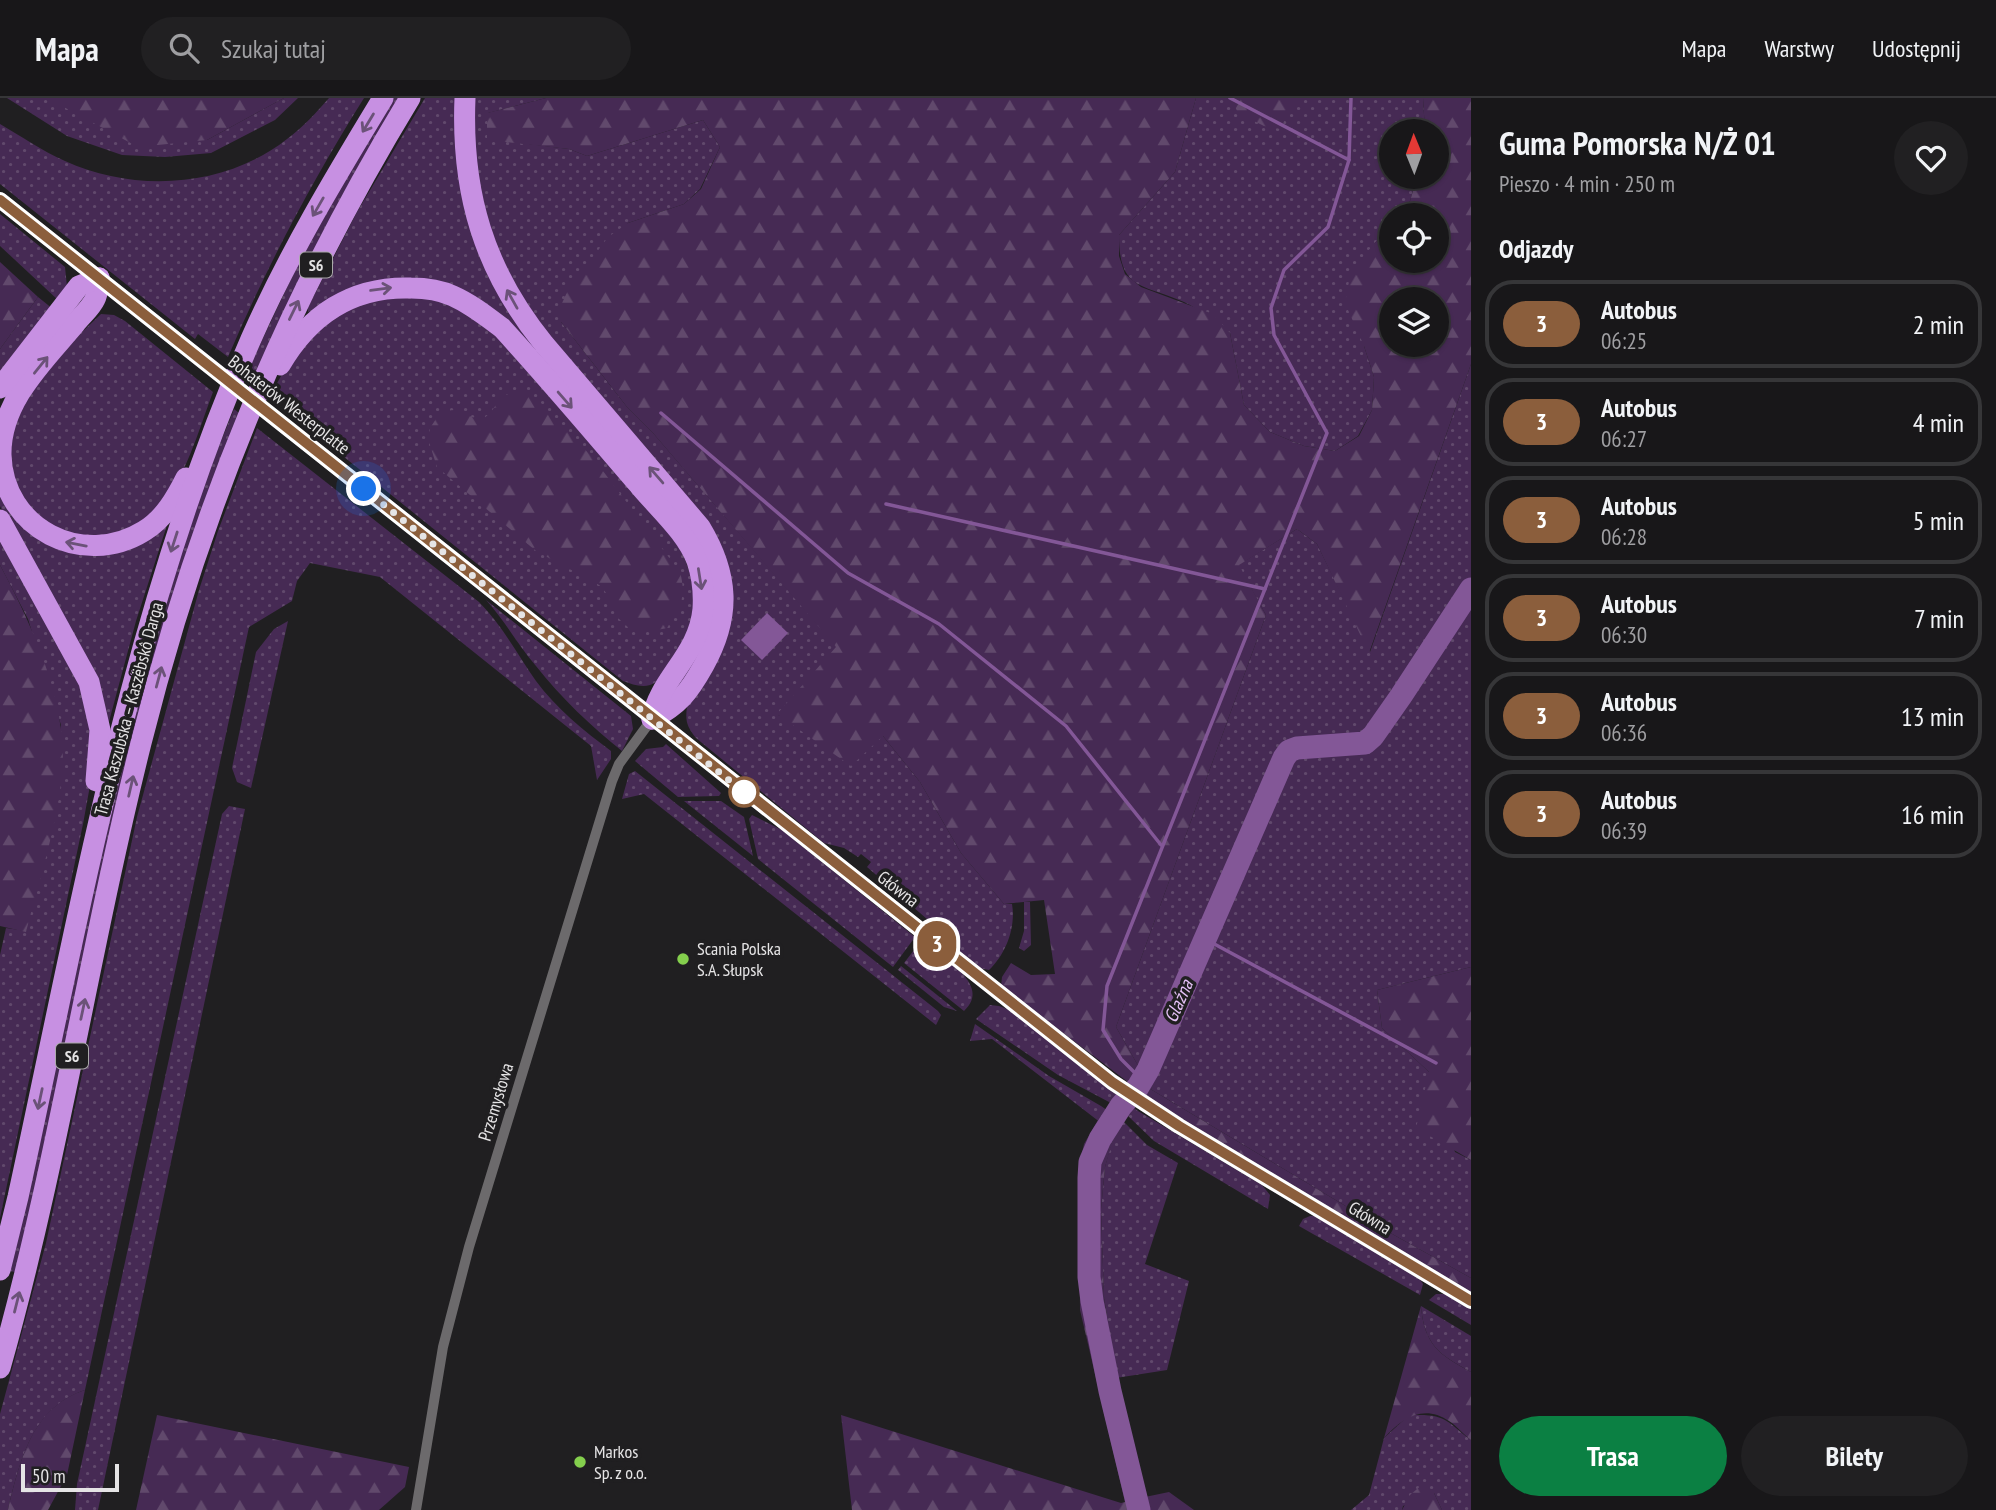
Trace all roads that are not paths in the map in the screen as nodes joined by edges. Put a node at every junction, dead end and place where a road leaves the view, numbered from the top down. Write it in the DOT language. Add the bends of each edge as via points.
graph roads {
  1 [pos="383,98"];
  2 [pos="410,98"];
  3 [pos="465,98"];
  4 [pos="0,200"];
  5 [pos="99,278"];
  6 [pos="0,388"];
  7 [pos="222,408"];
  8 [pos="237,440"];
  9 [pos="0,520"];
  10 [pos="652,719"];
  11 [pos="84,888"];
  12 [pos="0,1270"];
  13 [pos="1471,1301"];
  14 [pos="0,1368"];
  15 [pos="416,1510"];
  1 -- 7 [label="highway, Trasa Kaszubska – Kaszëbskô Darga / S6, one-way" via="294,247"];
  8 -- 2 [label="highway, Trasa Kaszubska – Kaszëbskô Darga / S6, one-way" via="317,262"];
  10 -- 3 [label="highway, one-way" via="672,708 690,688 712,649 723,614 718,561 700,527 520,315 486,248 471,197 464,140"];
  4 -- 5 [label="main road, Bohaterów Westerplatte"];
  5 -- 6 [label="highway" via="79,286"];
  7 -- 5 [label="highway, one-way" via="177,496 144,531 105,546 86,546 57,540 19,510 10,495 1,456 6,421 31,377 95,299"];
  5 -- 10 [label="main road, Bohaterów Westerplatte"];
  7 -- 11 [label="highway, Trasa Kaszubska – Kaszëbskô Darga / S6, one-way" via="150,616"];
  8 -- 10 [label="highway, one-way" via="286,355 303,332 337,304 370,290 426,288 452,295 480,312 533,362 679,533 697,561 703,609 698,632 654,706"];
  14 -- 8 [label="highway, Trasa Kaszubska – Kaszëbskô Darga / S6, one-way" via="141,743 181,599"];
  9 -- 11 [label="highway" via="89,682 97,711 100,747"];
  10 -- 13 [label="main road, Główna" via="1120,1088"];
  10 -- 15 [label="street, Przemysłowa" via="612,781 469,1247 443,1347"];
  11 -- 12 [label="highway, Trasa Kaszubska – Kaszëbskô Darga / S6, one-way"];
}
